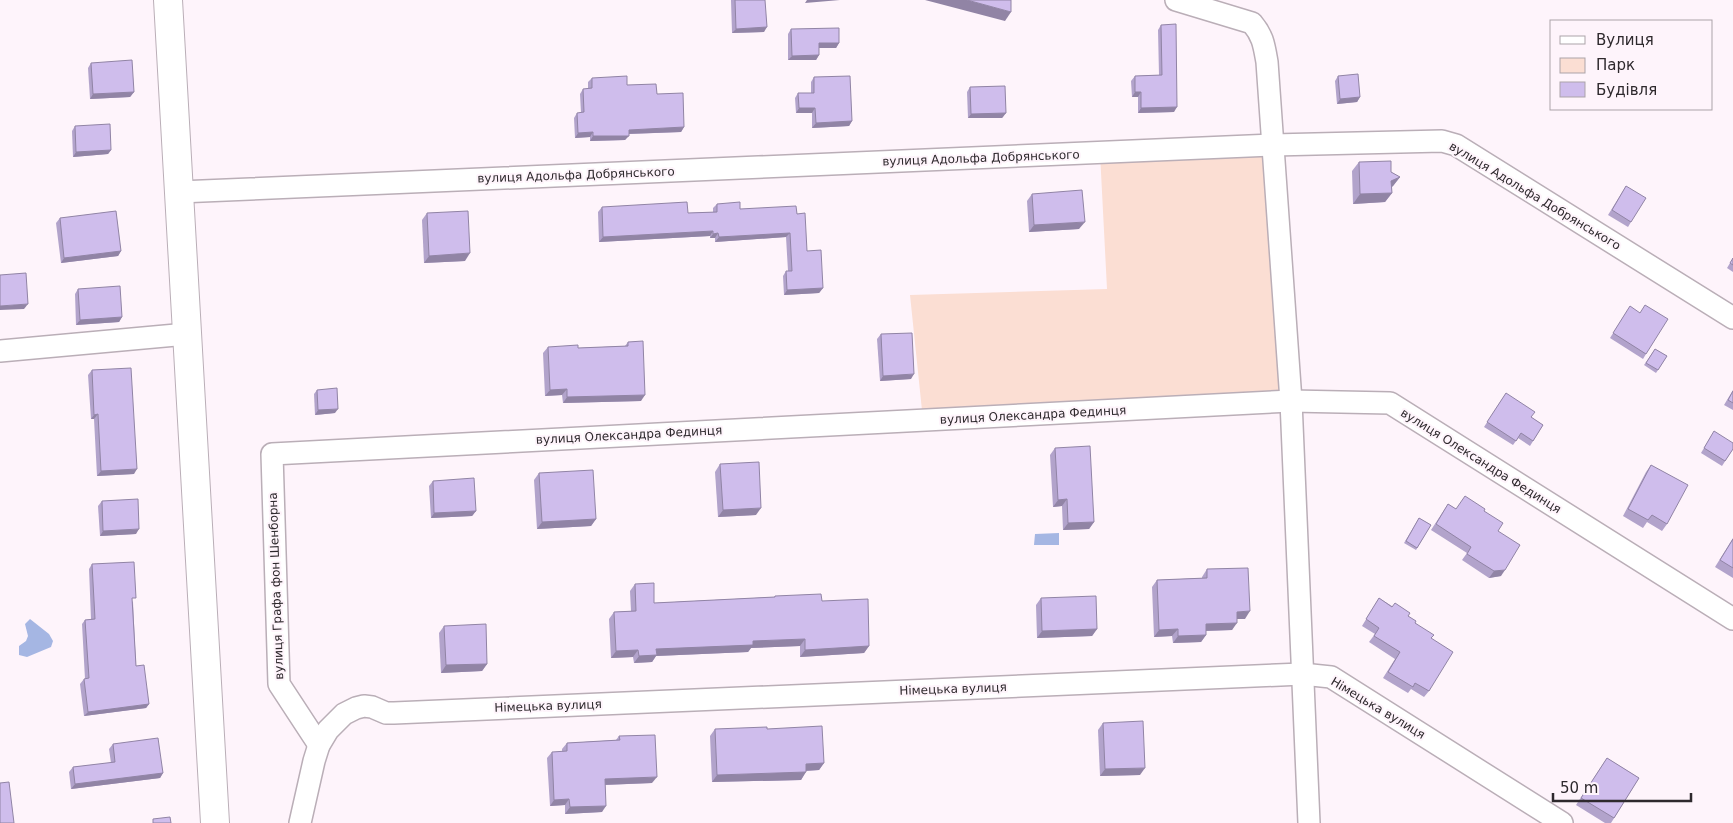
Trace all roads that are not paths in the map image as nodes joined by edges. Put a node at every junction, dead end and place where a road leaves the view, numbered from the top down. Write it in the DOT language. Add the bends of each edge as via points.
graph roads {
  1 [pos="168,0"];
  2 [pos="1176,0"];
  3 [pos="1273,145"];
  4 [pos="178,192"];
  5 [pos="1733,318"];
  6 [pos="187,334"];
  7 [pos="0,351"];
  8 [pos="1291,401"];
  9 [pos="272,454"];
  10 [pos="1733,619"];
  11 [pos="1302,674"];
  12 [pos="319,746"];
  13 [pos="216,823"];
  14 [pos="300,823"];
  15 [pos="1309,823"];
  16 [pos="1562,823"];
  1 -- 4 [label="highway"];
  2 -- 3 [label="street" via="1252,23 1260,33 1267,62"];
  3 -- 4 [label="street, вулиця Адольфа Добрянського"];
  3 -- 5 [label="street, вулиця Адольфа Добрянського" via="1442,140 1456,145"];
  3 -- 8 [label="street"];
  4 -- 6 [label="highway"];
  6 -- 7 [label="street"];
  6 -- 13 [label="highway"];
  8 -- 9 [label="street, вулиця Олександра Фединця"];
  8 -- 10 [label="street, вулиця Олександра Фединця" via="1390,403"];
  8 -- 11 [label="street"];
  9 -- 12 [label="street, вулиця Графа фон Шенборна" via="279,684"];
  11 -- 12 [label="street, Німецька вулиця" via="394,713 364,706 344,714 328,730"];
  11 -- 15 [label="street"];
  11 -- 16 [label="street, Німецька вулиця" via="1332,677"];
  12 -- 14 [label="street"];
}
